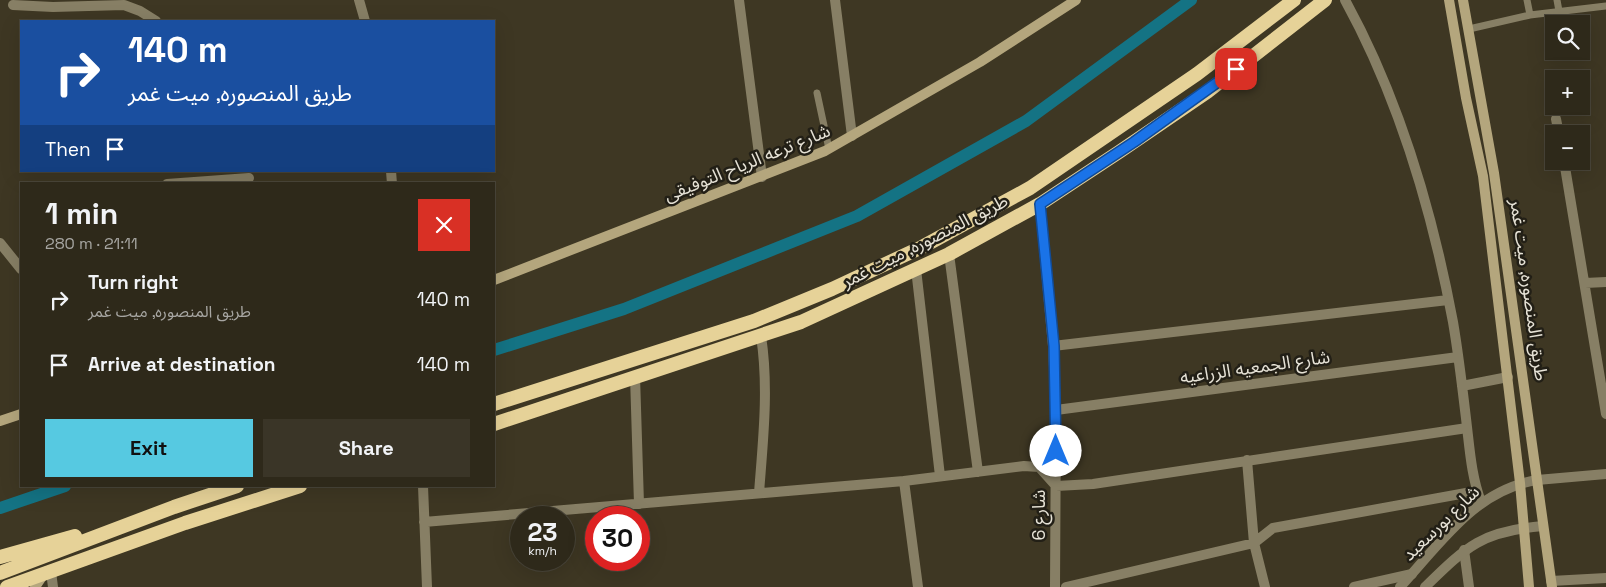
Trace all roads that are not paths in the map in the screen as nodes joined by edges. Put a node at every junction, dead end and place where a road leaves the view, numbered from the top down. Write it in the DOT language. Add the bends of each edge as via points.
graph roads {
  1 [pos="359,0"];
  2 [pos="739,0"];
  3 [pos="835,0"];
  4 [pos="1076,0"];
  5 [pos="1294,0"];
  6 [pos="1326,0"];
  7 [pos="1345,0"];
  8 [pos="1449,0"];
  9 [pos="1463,0"];
  10 [pos="1527,0"];
  11 [pos="1557,0"];
  12 [pos="13,5"];
  13 [pos="1606,6"];
  14 [pos="1559,11"];
  15 [pos="1530,15"];
  16 [pos="155,20"];
  17 [pos="365,20"];
  18 [pos="1469,29"];
  19 [pos="816,93"];
  20 [pos="1556,119"];
  21 [pos="1557,125"];
  22 [pos="852,136"];
  23 [pos="829,150"];
  24 [pos="1566,170"];
  25 [pos="762,177"];
  26 [pos="249,178"];
  27 [pos="194,182"];
  28 [pos="1030,188"];
  29 [pos="1040,204"];
  30 [pos="0,243"];
  31 [pos="949,254"];
  32 [pos="20,268"];
  33 [pos="916,270"];
  34 [pos="495,280"];
  35 [pos="1606,282"];
  36 [pos="1585,283"];
  37 [pos="1448,300"];
  38 [pos="761,336"];
  39 [pos="1054,346"];
  40 [pos="1458,357"];
  41 [pos="635,376"];
  42 [pos="1508,377"];
  43 [pos="1462,386"];
  44 [pos="1605,393"];
  45 [pos="495,404"];
  46 [pos="1056,410"];
  47 [pos="20,414"];
  48 [pos="1606,414"];
  49 [pos="0,420"];
  50 [pos="495,424"];
  51 [pos="1467,428"];
  52 [pos="1247,460"];
  53 [pos="978,472"];
  54 [pos="1606,474"];
  55 [pos="940,476"];
  56 [pos="1537,480"];
  57 [pos="904,481"];
  58 [pos="1520,483"];
  59 [pos="1056,486"];
  60 [pos="234,487"];
  61 [pos="297,487"];
  62 [pos="422,487"];
  63 [pos="1477,491"];
  64 [pos="759,493"];
  65 [pos="1481,502"];
  66 [pos="639,504"];
  67 [pos="424,522"];
  68 [pos="1543,526"];
  69 [pos="1522,528"];
  70 [pos="111,532"];
  71 [pos="1254,543"];
  72 [pos="1464,550"];
  73 [pos="0,557"];
  74 [pos="0,573"];
  75 [pos="48,573"];
  76 [pos="1412,574"];
  77 [pos="1606,578"];
  78 [pos="1551,584"];
  79 [pos="7,587"];
  80 [pos="35,587"];
  81 [pos="53,587"];
  82 [pos="427,587"];
  83 [pos="918,587"];
  84 [pos="1055,587"];
  85 [pos="1066,587"];
  86 [pos="1265,587"];
  87 [pos="1354,587"];
  88 [pos="1400,587"];
  89 [pos="1426,587"];
  90 [pos="1469,587"];
  91 [pos="1529,587"];
  1 -- 17 [label="street"];
  2 -- 25 [label="street"];
  3 -- 22 [label="street"];
  4 -- 22 [label="main road, شارع ترعه الرياح التوفيقى" via="980,62"];
  5 -- 28 [label="highway, طريق المنصوره, ميت غمر" via="1198,74"];
  6 -- 29 [label="highway, طريق المنصوره, ميت غمر" via="1207,92"];
  7 -- 37 [label="street" via="1381,74 1412,152"];
  8 -- 42 [label="main road, طريق المنصوره, ميت غمر" via="1483,176"];
  9 -- 18 [label="main road, طريق المنصوره, ميت غمر"];
  10 -- 15 [label="lane"];
  11 -- 14 [label="lane"];
  12 -- 16 [label="street" via="124,5 140,10"];
  13 -- 14 [label="lane"];
  14 -- 15 [label="lane"];
  15 -- 18 [label="lane"];
  18 -- 56 [label="main road, طريق المنصوره, ميت غمر" via="1494,172"];
  19 -- 23 [label="lane"];
  20 -- 21 [label="street"];
  22 -- 23 [label="main road, شارع ترعه الرياح التوفيقى"];
  23 -- 25 [label="main road, شارع ترعه الرياح التوفيقى"];
  24 -- 36 [label="street"];
  25 -- 34 [label="main road, شارع ترعه الرياح التوفيقى"];
  26 -- 27 [label="street"];
  28 -- 29 [label="highway"];
  28 -- 45 [label="highway, طريق المنصوره, ميت غمر" via="922,246 793,306"];
  29 -- 31 [label="highway, طريق المنصوره, ميت غمر"];
  29 -- 39 [label="street, شارع 6"];
  30 -- 32 [label="street"];
  31 -- 33 [label="highway, طريق المنصوره, ميت غمر"];
  31 -- 53 [label="street"];
  33 -- 38 [label="highway, طريق المنصوره, ميت غمر" via="801,322"];
  33 -- 55 [label="street"];
  35 -- 36 [label="street"];
  36 -- 44 [label="street"];
  37 -- 39 [label="street"];
  37 -- 40 [label="street"];
  38 -- 41 [label="highway, طريق المنصوره, ميت غمر"];
  38 -- 64 [label="street" via="766,396"];
  39 -- 46 [label="street, شارع 6"];
  40 -- 43 [label="street"];
  40 -- 46 [label="street, شارع الجمعيه الزراعيه"];
  41 -- 50 [label="highway, طريق المنصوره, ميت غمر"];
  41 -- 66 [label="street"];
  42 -- 43 [label="street"];
  42 -- 58 [label="main road, طريق المنصوره, ميت غمر"];
  43 -- 51 [label="street"];
  44 -- 48 [label="street"];
  46 -- 59 [label="street, شارع 6"];
  47 -- 49 [label="main road"];
  51 -- 52 [label="street"];
  51 -- 63 [label="street"];
  52 -- 59 [label="street" via="1093,484"];
  52 -- 71 [label="street"];
  53 -- 55 [label="street"];
  53 -- 59 [label="street" via="1039,466"];
  54 -- 56 [label="street, شارع بورسعيد"];
  55 -- 57 [label="street"];
  56 -- 58 [label="street, شارع بورسعيد"];
  56 -- 68 [label="main road, طريق المنصوره, ميت غمر"];
  57 -- 64 [label="street"];
  57 -- 83 [label="street"];
  58 -- 65 [label="street, شارع بورسعيد"];
  58 -- 69 [label="main road, طريق المنصوره, ميت غمر"];
  59 -- 84 [label="street, شارع 6"];
  60 -- 70 [label="highway"];
  61 -- 75 [label="highway" via="185,523"];
  62 -- 67 [label="street"];
  63 -- 65 [label="street"];
  63 -- 71 [label="street" via="1273,528"];
  64 -- 66 [label="street"];
  65 -- 76 [label="street, شارع بورسعيد"];
  66 -- 67 [label="street"];
  67 -- 82 [label="street"];
  68 -- 69 [label="street, شارع بورسعيد"];
  68 -- 78 [label="main road, طريق المنصوره, ميت غمر"];
  69 -- 72 [label="street, شارع بورسعيد" via="1479,540"];
  69 -- 91 [label="main road, طريق المنصوره, ميت غمر"];
  70 -- 73 [label="highway" via="76,536"];
  70 -- 74 [label="highway"];
  71 -- 85 [label="street"];
  71 -- 86 [label="street"];
  72 -- 89 [label="street, شارع بورسعيد"];
  72 -- 90 [label="street"];
  75 -- 79 [label="highway"];
  75 -- 80 [label="main road"];
  75 -- 81 [label="street"];
  76 -- 87 [label="street"];
  76 -- 88 [label="street, شارع بورسعيد"];
  77 -- 78 [label="street"];
}
